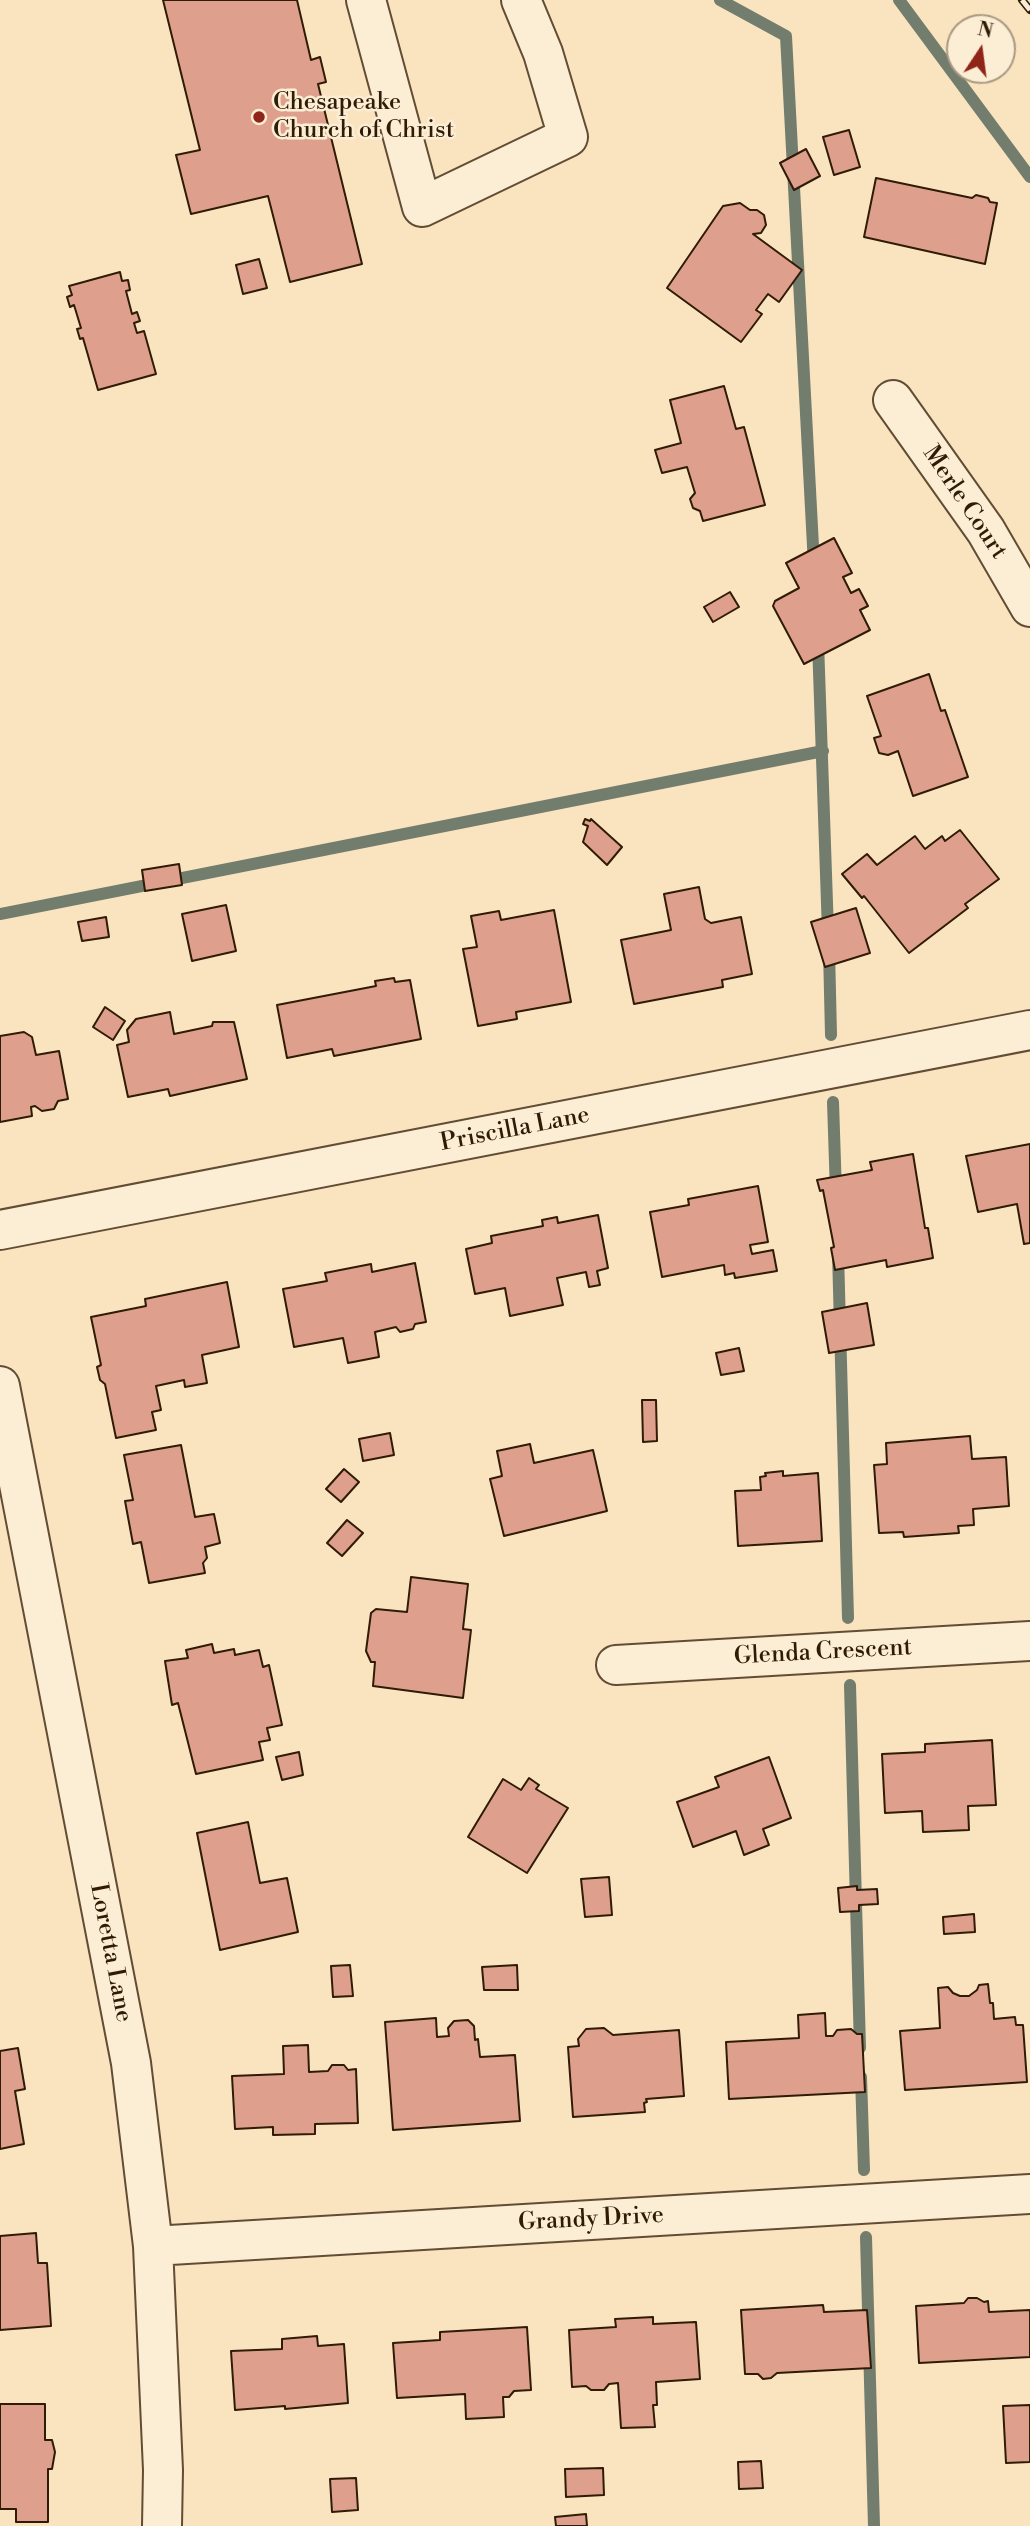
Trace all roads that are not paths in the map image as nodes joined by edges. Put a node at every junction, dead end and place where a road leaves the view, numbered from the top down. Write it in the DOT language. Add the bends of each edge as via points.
graph roads {
  1 [pos="366,0"];
  2 [pos="521,0"];
  3 [pos="893,400"];
  4 [pos="1030,607"];
  5 [pos="1030,1030"];
  6 [pos="0,1230"];
  7 [pos="0,1386"];
  8 [pos="1030,1641"];
  9 [pos="616,1665"];
  10 [pos="1030,2194"];
  11 [pos="153,2246"];
  12 [pos="162,2526"];
  1 -- 2 [label="street" via="422,207 568,137 543,53"];
  3 -- 4 [label="street, Merle Court" via="986,531"];
  5 -- 6 [label="street, Priscilla Lane"];
  7 -- 11 [label="street, Loretta Lane" via="131,2063"];
  8 -- 9 [label="street, Glenda Crescent"];
  10 -- 11 [label="street, Grandy Drive"];
  11 -- 12 [label="street, Loretta Lane"];
}
